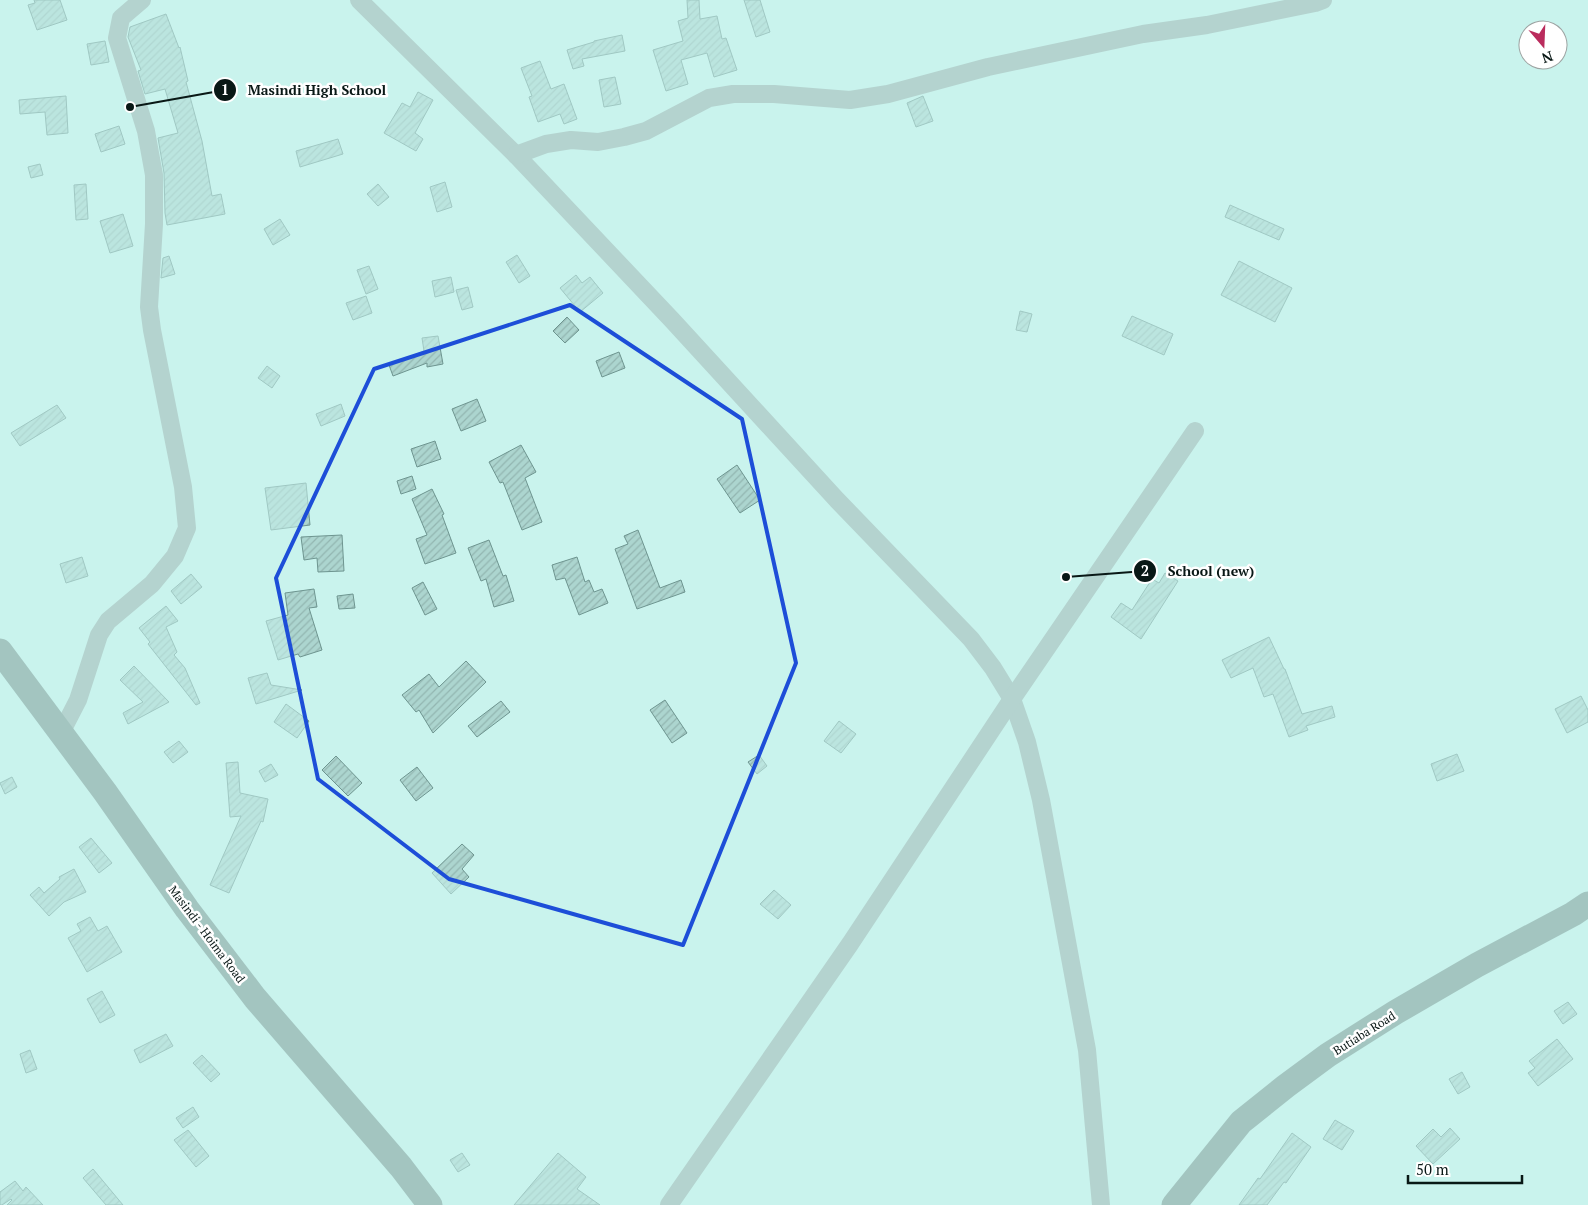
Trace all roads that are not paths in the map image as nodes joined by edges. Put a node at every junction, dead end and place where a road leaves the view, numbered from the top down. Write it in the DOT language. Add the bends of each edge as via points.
graph roads {
  1 [pos="142,0"];
  2 [pos="359,0"];
  3 [pos="1323,0"];
  4 [pos="516,155"];
  5 [pos="1196,431"];
  6 [pos="0,651"];
  7 [pos="1012,699"];
  8 [pos="61,733"];
  9 [pos="1588,904"];
  10 [pos="430,1205"];
  11 [pos="669,1205"];
  12 [pos="1101,1205"];
  13 [pos="1174,1205"];
  1 -- 8 [label="street" via="121,18 116,38 146,131 154,175 149,307 183,487 187,528 175,556 152,584 108,621 99,635 78,700"];
  2 -- 4 [label="street"];
  3 -- 4 [label="street" via="998,65 888,94 850,100 774,94 733,94 709,98 646,131 598,142 571,140 546,144"];
  4 -- 7 [label="street" via="971,639"];
  5 -- 7 [label="street"];
  6 -- 8 [label="main road, Masindi - Hoima Road"];
  7 -- 11 [label="street" via="850,944"];
  7 -- 12 [label="street" via="1042,800 1072,965 1086,1050"];
  8 -- 10 [label="main road, Masindi - Hoima Road" via="255,998 402,1167"];
  9 -- 13 [label="main road, Butiaba Road" via="1461,974 1328,1055 1241,1122"];
}
